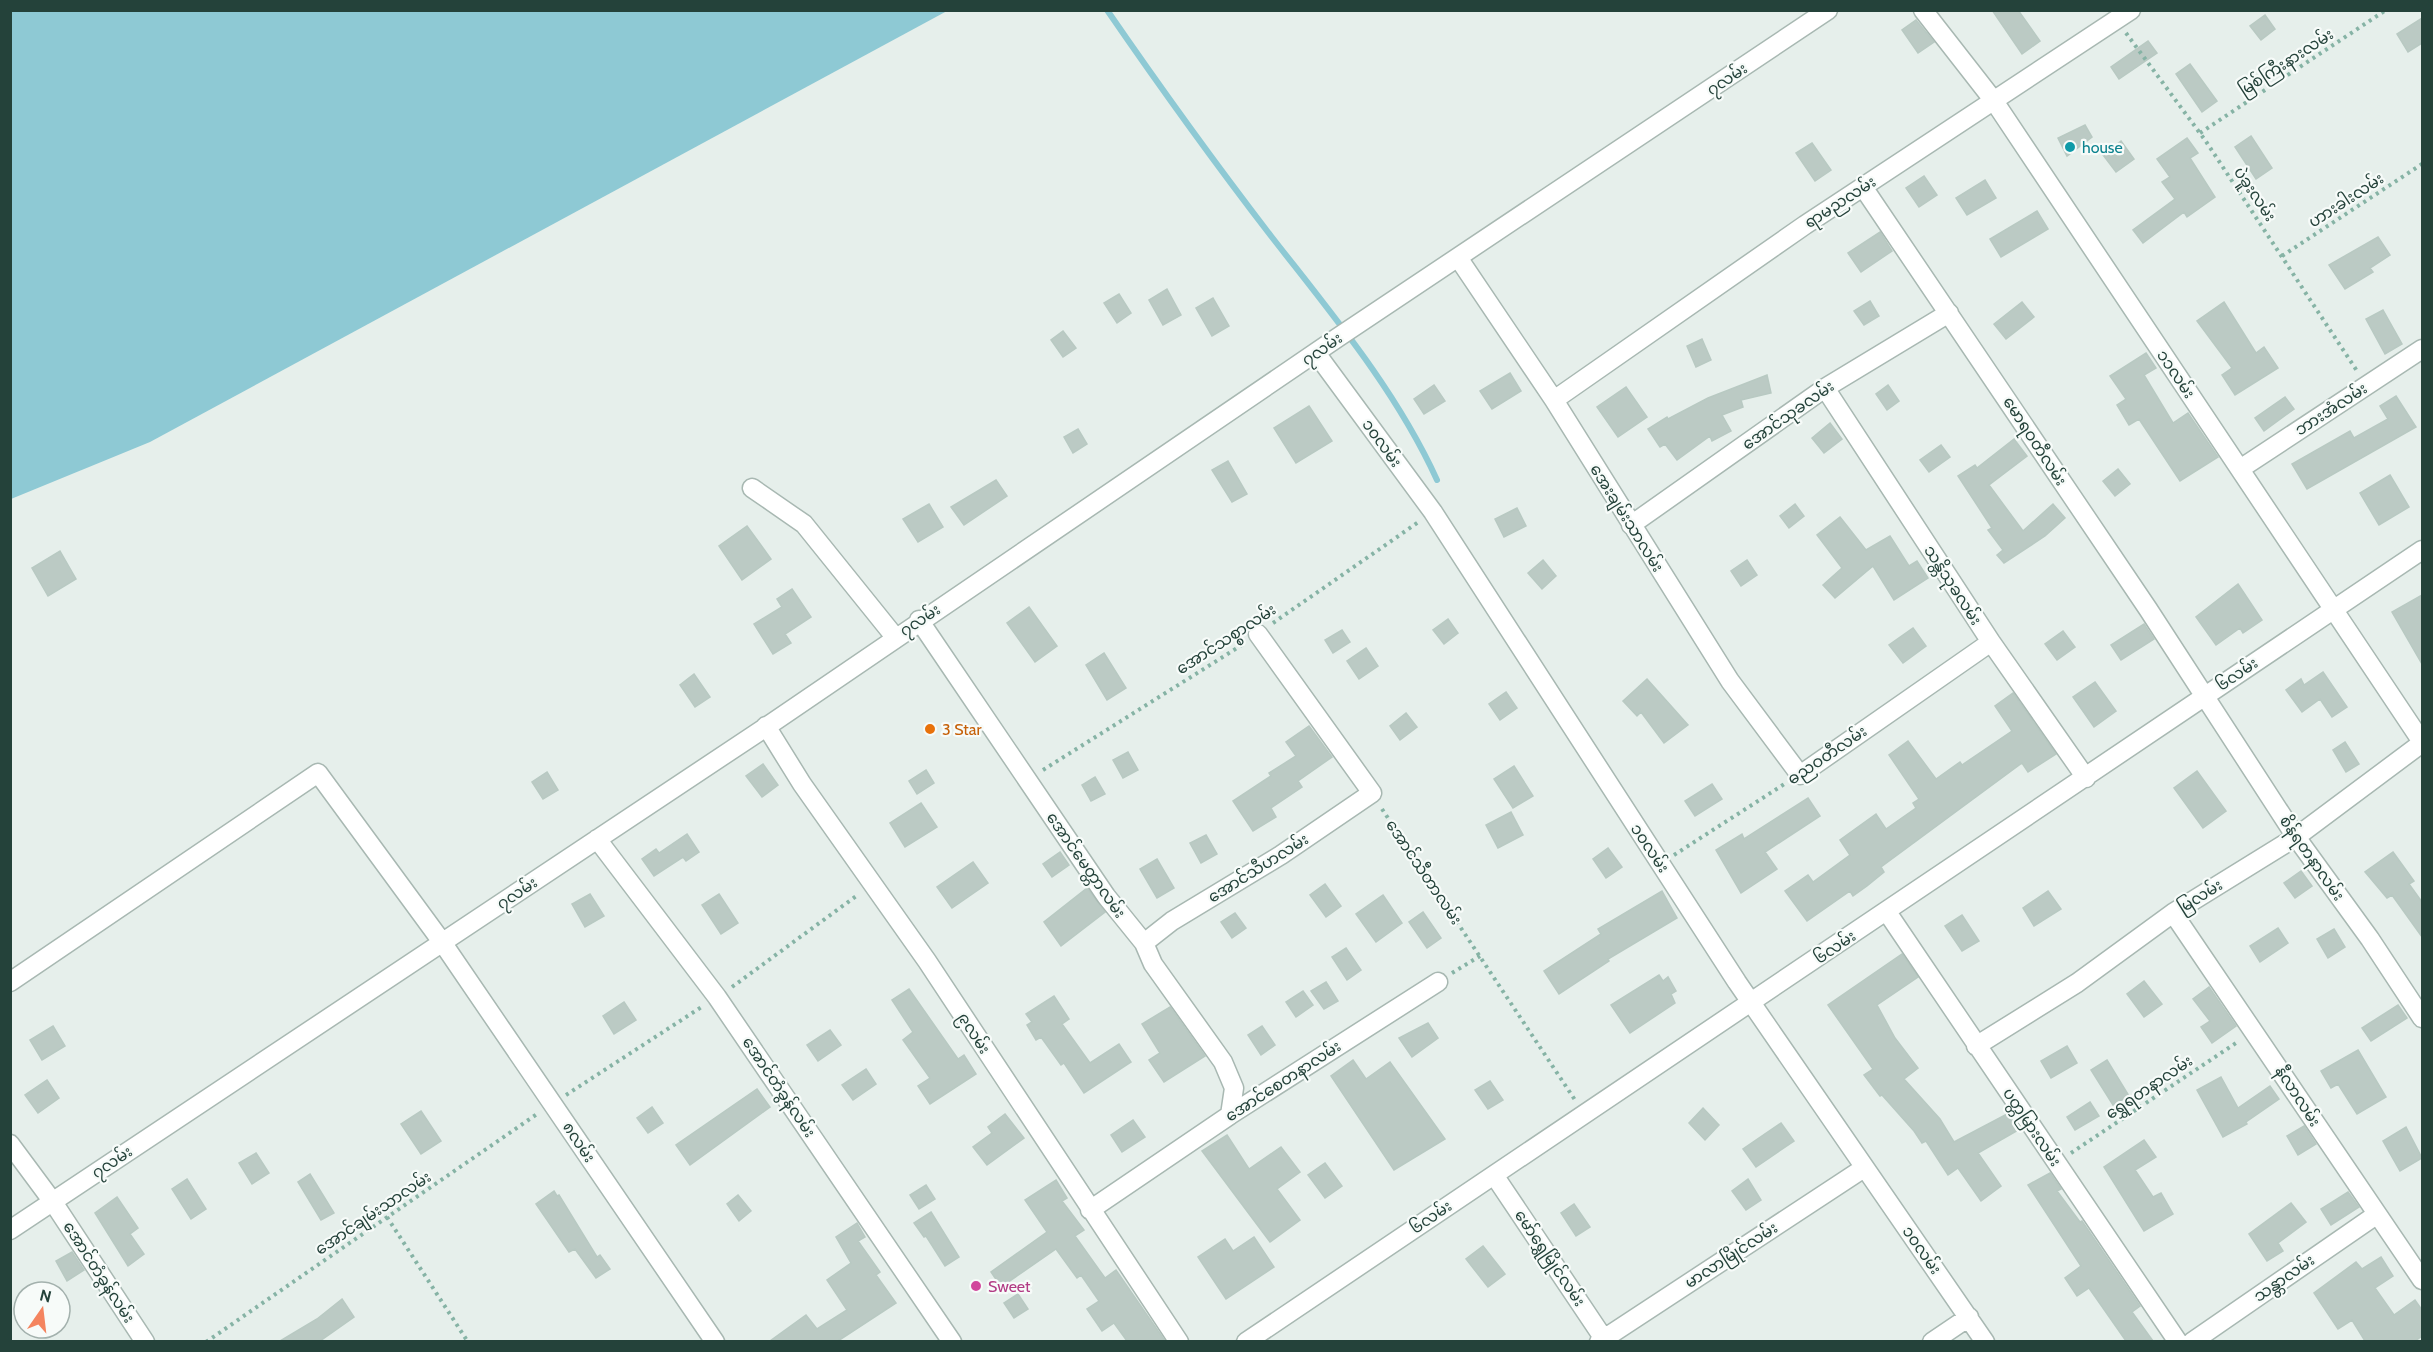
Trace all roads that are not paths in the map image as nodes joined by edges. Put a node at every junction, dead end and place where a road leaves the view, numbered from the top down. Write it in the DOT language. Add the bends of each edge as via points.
graph roads {
  1 [pos="1828,10"];
  2 [pos="1923,10"];
  3 [pos="2124,16"];
  4 [pos="1994,101"];
  5 [pos="1863,187"];
  6 [pos="1459,259"];
  7 [pos="1949,314"];
  8 [pos="2422,350"];
  9 [pos="1316,353"];
  10 [pos="1826,388"];
  11 [pos="1554,400"];
  12 [pos="2240,469"];
  13 [pos="752,488"];
  14 [pos="1631,525"];
  15 [pos="2422,550"];
  16 [pos="2333,608"];
  17 [pos="919,621"];
  18 [pos="1258,634"];
  19 [pos="895,637"];
  20 [pos="1991,642"];
  21 [pos="2205,696"];
  22 [pos="766,726"];
  23 [pos="2422,743"];
  24 [pos="1800,775"];
  25 [pos="2085,778"];
  26 [pos="2296,837"];
  27 [pos="597,839"];
  28 [pos="1887,912"];
  29 [pos="2173,912"];
  30 [pos="442,942"];
  31 [pos="1144,943"];
  32 [pos="10,982"];
  33 [pos="1438,982"];
  34 [pos="1752,1002"];
  35 [pos="2422,1018"];
  36 [pos="1976,1046"];
  37 [pos="1230,1115"];
  38 [pos="10,1144"];
  39 [pos="1864,1168"];
  40 [pos="1494,1175"];
  41 [pos="53,1202"];
  42 [pos="1090,1210"];
  43 [pos="2376,1215"];
  44 [pos="10,1230"];
  45 [pos="2422,1280"];
  46 [pos="1969,1317"];
  47 [pos="1603,1340"];
  48 [pos="145,1341"];
  49 [pos="715,1341"];
  50 [pos="952,1341"];
  51 [pos="1179,1341"];
  52 [pos="1246,1341"];
  53 [pos="1932,1341"];
  54 [pos="1985,1341"];
  55 [pos="2178,1341"];
  56 [pos="2192,1341"];
  1 -- 6 [label="street, ၇လမ်း"];
  2 -- 4 [label="street, ၁၁လမ်း"];
  3 -- 4 [label="street, ရာမညလမ်း"];
  4 -- 5 [label="street, ရာမညလမ်း"];
  4 -- 12 [label="street, ၁၁လမ်း"];
  5 -- 7 [label="street, မောရဝတီလမ်း"];
  5 -- 11 [label="street, ရာမညလမ်း"];
  6 -- 9 [label="street, ၇လမ်း"];
  6 -- 11 [label="street, အေးချမ်းသာလမ်း"];
  7 -- 10 [label="street, အောင်သုခလမ်း"];
  7 -- 21 [label="street, မောရဝတီလမ်း"];
  8 -- 12 [label="street, ဘားအံလမ်း"];
  9 -- 17 [label="street, ၇လမ်း"];
  9 -- 34 [label="street, ၁၀လမ်း" via="1433,512"];
  10 -- 14 [label="street, အောင်သုခလမ်း"];
  10 -- 20 [label="street, သန္တိသုခလမ်း"];
  11 -- 14 [label="street, အေးချမ်းသာလမ်း"];
  12 -- 16 [label="street, ၁၁လမ်း"];
  13 -- 19 [label="street" via="804,524"];
  14 -- 24 [label="street, အေးချမ်းသာလမ်း" via="1730,681"];
  15 -- 16 [label="street, ၆လမ်း"];
  16 -- 21 [label="street, ၆လမ်း"];
  16 -- 23 [label="street, ၁၁လမ်း"];
  17 -- 19 [label="street, ၇လမ်း"];
  17 -- 31 [label="street, အောင်မေတ္တာလမ်း" via="1106,896"];
  18 -- 31 [label="street, အောင်သီဟလမ်း" via="1372,793"];
  19 -- 22 [label="street, ၇လမ်း"];
  20 -- 24 [label="street, ဓညဝတီလမ်း"];
  20 -- 25 [label="street, သန္တိသုခလမ်း"];
  21 -- 25 [label="street, ၆လမ်း"];
  21 -- 26 [label="street, စိန်ရတနာလမ်း"];
  22 -- 27 [label="street, ၇လမ်း"];
  22 -- 42 [label="street, ၉လမ်း"];
  23 -- 26 [label="street, မြလမ်း"];
  25 -- 28 [label="street, ၆လမ်း"];
  26 -- 29 [label="street, မြလမ်း"];
  26 -- 35 [label="street, စိန်ရတနာလမ်း"];
  27 -- 30 [label="street, ၇လမ်း"];
  27 -- 50 [label="street, အောင်တံခွန်လမ်း" via="717,997"];
  28 -- 34 [label="street, ၆လမ်း"];
  28 -- 36 [label="street, ပတ္တမြားလမ်း"];
  29 -- 36 [label="street, မြလမ်း" via="2077,983"];
  29 -- 43 [label="street, နီလာလမ်း"];
  30 -- 32 [label="street, ၈လမ်း" via="318,773"];
  30 -- 41 [label="street, ၇လမ်း"];
  30 -- 49 [label="street, ၈လမ်း"];
  31 -- 37 [label="street, အောင်မေတ္တာလမ်း" via="1153,964 1223,1062 1234,1088"];
  33 -- 37 [label="street, အောင်စေတနာလမ်း"];
  34 -- 39 [label="street, ၁၀လမ်း"];
  34 -- 40 [label="street, ၆လမ်း"];
  36 -- 55 [label="street, ပတ္တမြားလမ်း"];
  37 -- 42 [label="street, အောင်စေတနာလမ်း"];
  38 -- 41 [label="street, အောင်တံခွန်လမ်း"];
  39 -- 46 [label="street, ၁၀လမ်း"];
  39 -- 47 [label="street, မာလာမြိုင်လမ်း"];
  40 -- 47 [label="street, မော်ရွှေမြိုင်လမ်း"];
  40 -- 52 [label="street, ၆လမ်း"];
  41 -- 44 [label="street, ၇လမ်း"];
  41 -- 48 [label="street, အောင်တံခွန်လမ်း"];
  42 -- 51 [label="street, ၉လမ်း"];
  43 -- 45 [label="street, နီလာလမ်း"];
  43 -- 56 [label="street, သန္တာလမ်း"];
  46 -- 53 [label="street"];
  46 -- 54 [label="street, ၁၀လမ်း"];
}
